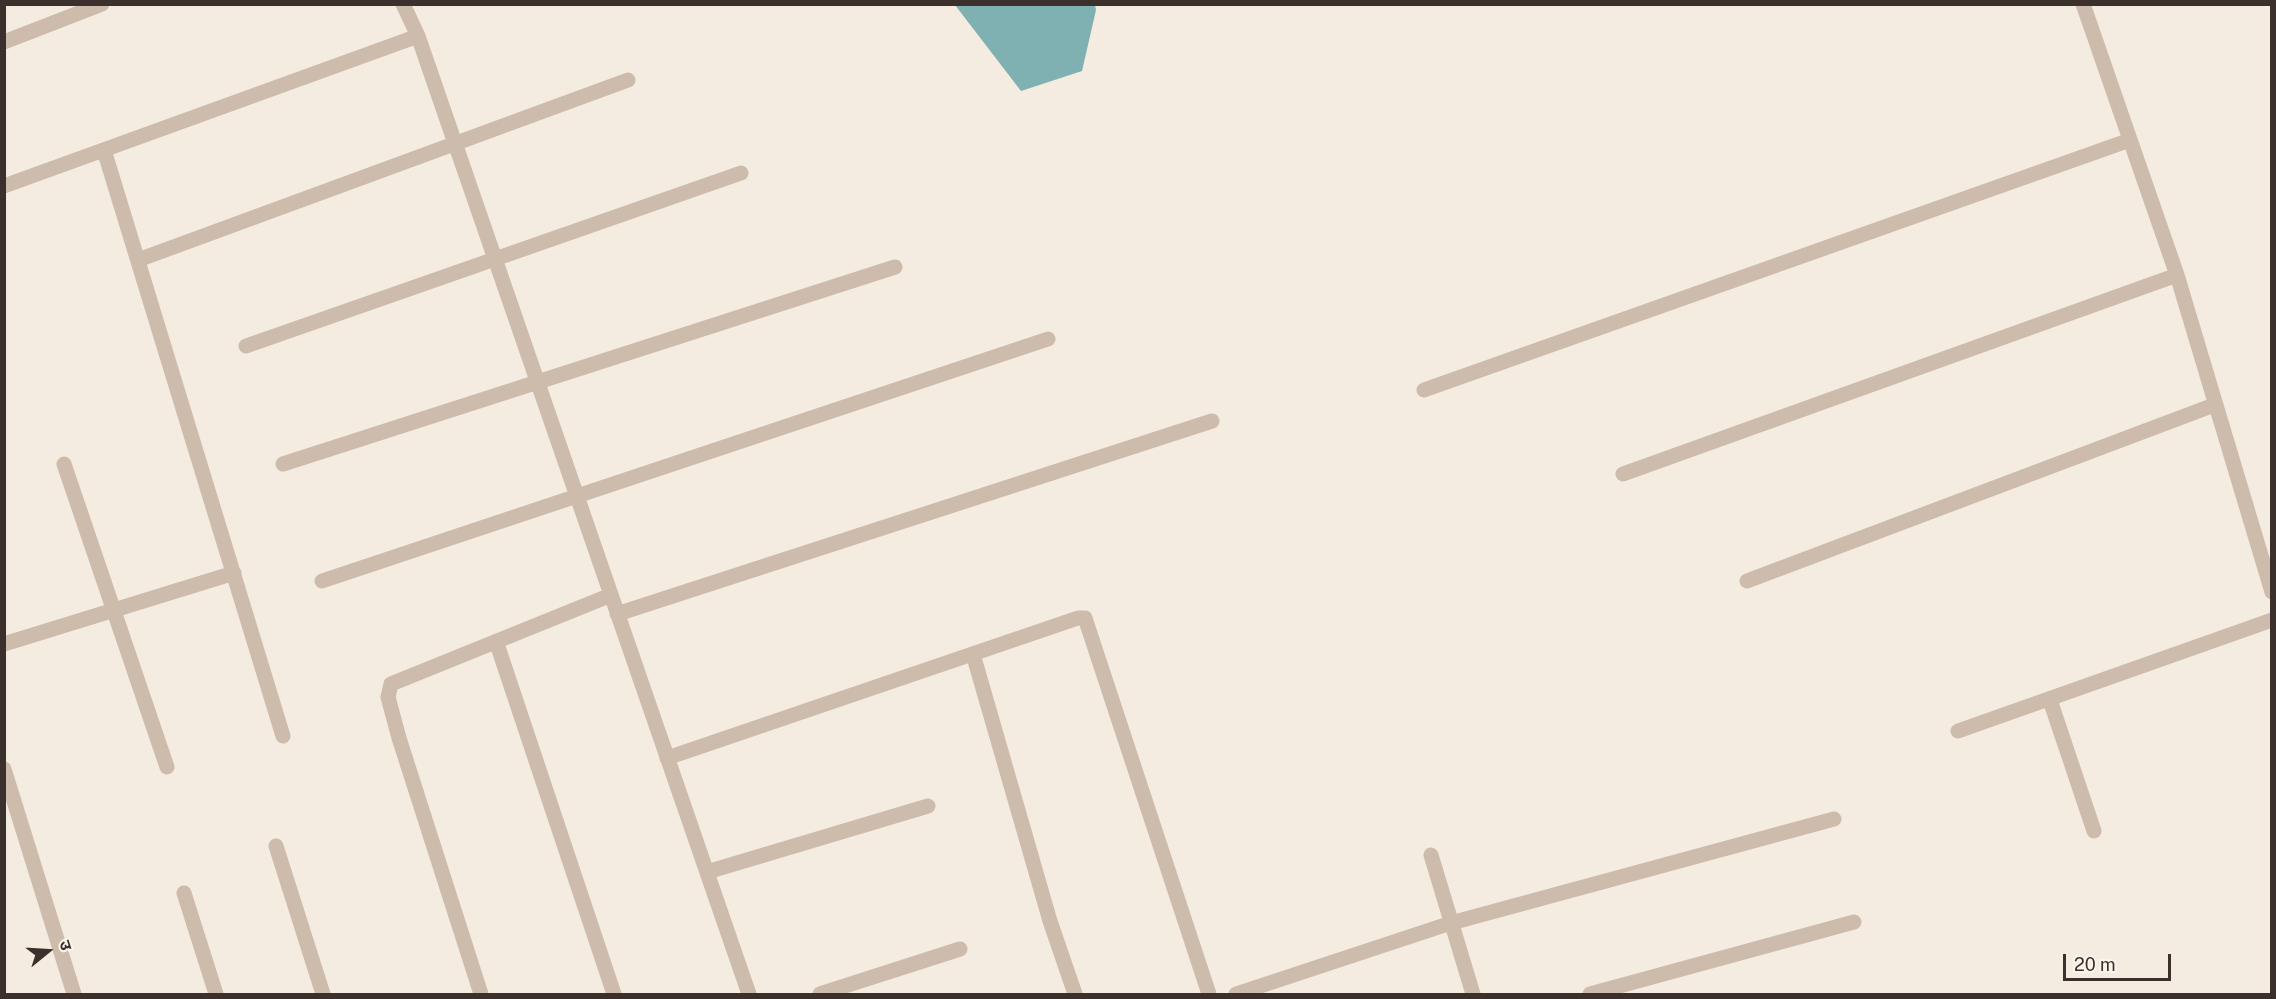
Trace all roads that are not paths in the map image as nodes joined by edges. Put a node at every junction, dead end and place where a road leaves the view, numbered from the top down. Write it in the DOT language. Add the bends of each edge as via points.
graph roads {
  1 [pos="102,4"];
  2 [pos="403,4"];
  3 [pos="2083,4"];
  4 [pos="418,36"];
  5 [pos="4,42"];
  6 [pos="628,80"];
  7 [pos="2130,140"];
  8 [pos="454,144"];
  9 [pos="104,150"];
  10 [pos="741,173"];
  11 [pos="4,186"];
  12 [pos="494,258"];
  13 [pos="138,260"];
  14 [pos="895,267"];
  15 [pos="2177,276"];
  16 [pos="1048,339"];
  17 [pos="246,346"];
  18 [pos="537,381"];
  19 [pos="1424,390"];
  20 [pos="2214,405"];
  21 [pos="1212,421"];
  22 [pos="64,464"];
  23 [pos="283,464"];
  24 [pos="1623,474"];
  25 [pos="576,495"];
  26 [pos="234,573"];
  27 [pos="322,581"];
  28 [pos="1747,581"];
  29 [pos="2271,592"];
  30 [pos="611,595"];
  31 [pos="115,610"];
  32 [pos="617,614"];
  33 [pos="2271,620"];
  34 [pos="496,641"];
  35 [pos="4,644"];
  36 [pos="974,654"];
  37 [pos="2050,700"];
  38 [pos="1958,731"];
  39 [pos="283,736"];
  40 [pos="667,758"];
  41 [pos="166,767"];
  42 [pos="4,769"];
  43 [pos="928,806"];
  44 [pos="1834,819"];
  45 [pos="2094,831"];
  46 [pos="276,846"];
  47 [pos="1431,855"];
  48 [pos="707,872"];
  49 [pos="184,893"];
  50 [pos="1854,922"];
  51 [pos="1451,923"];
  52 [pos="960,949"];
  53 [pos="74,994"];
  54 [pos="216,994"];
  55 [pos="323,994"];
  56 [pos="481,994"];
  57 [pos="614,994"];
  58 [pos="749,994"];
  59 [pos="820,994"];
  60 [pos="1075,994"];
  61 [pos="1209,994"];
  62 [pos="1236,994"];
  63 [pos="1473,994"];
  64 [pos="1590,994"];
  1 -- 5 [label="street"];
  2 -- 4 [label="street"];
  3 -- 7 [label="street"];
  4 -- 8 [label="street"];
  4 -- 9 [label="street"];
  6 -- 8 [label="street"];
  7 -- 15 [label="street"];
  7 -- 19 [label="street"];
  8 -- 12 [label="street"];
  8 -- 13 [label="street"];
  9 -- 11 [label="street"];
  9 -- 13 [label="street"];
  10 -- 12 [label="street"];
  12 -- 17 [label="street"];
  12 -- 18 [label="street"];
  13 -- 26 [label="street"];
  14 -- 18 [label="street"];
  15 -- 20 [label="street"];
  15 -- 24 [label="street"];
  16 -- 25 [label="street"];
  18 -- 23 [label="street"];
  18 -- 25 [label="street"];
  20 -- 28 [label="street"];
  20 -- 29 [label="street"];
  21 -- 32 [label="street"];
  22 -- 31 [label="street"];
  25 -- 27 [label="street"];
  25 -- 30 [label="street"];
  26 -- 31 [label="street"];
  26 -- 39 [label="street"];
  30 -- 32 [label="street"];
  30 -- 34 [label="street"];
  31 -- 35 [label="street"];
  31 -- 41 [label="street"];
  32 -- 40 [label="street"];
  33 -- 37 [label="street"];
  34 -- 56 [label="street" via="391,684 388,697"];
  34 -- 57 [label="street"];
  36 -- 40 [label="street"];
  36 -- 60 [label="street" via="1050,921"];
  36 -- 61 [label="street" via="1085,618"];
  37 -- 38 [label="street"];
  37 -- 45 [label="street"];
  40 -- 48 [label="street"];
  42 -- 53 [label="street"];
  43 -- 48 [label="street"];
  44 -- 51 [label="street"];
  46 -- 55 [label="street"];
  47 -- 51 [label="street"];
  48 -- 58 [label="street"];
  49 -- 54 [label="street"];
  50 -- 64 [label="street"];
  51 -- 62 [label="street"];
  51 -- 63 [label="street"];
  52 -- 59 [label="street"];
}
